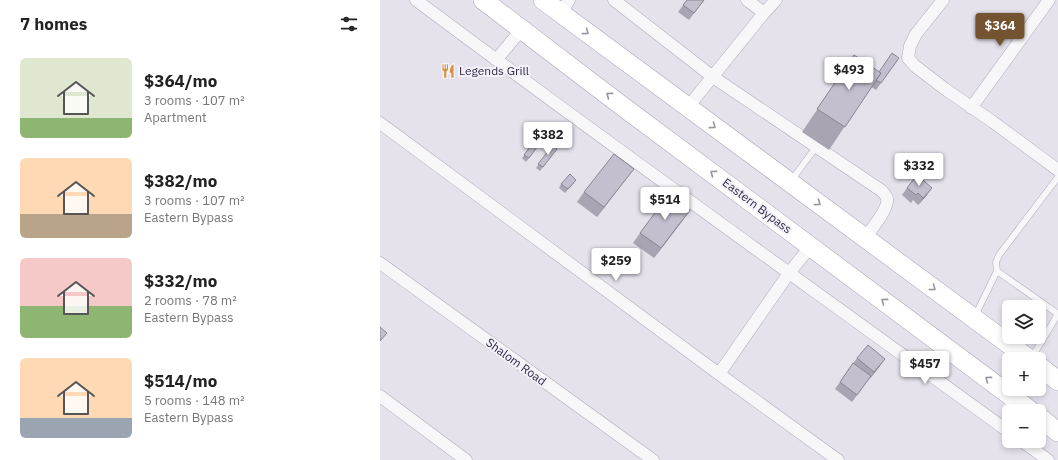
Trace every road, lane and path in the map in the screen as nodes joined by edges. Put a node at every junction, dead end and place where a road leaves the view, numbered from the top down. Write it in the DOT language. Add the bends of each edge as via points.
graph roads {
  1 [pos="416,0"];
  2 [pos="483,0"];
  3 [pos="543,0"];
  4 [pos="614,0"];
  5 [pos="747,0"];
  6 [pos="776,0"];
  7 [pos="943,0"];
  8 [pos="1049,0"];
  9 [pos="565,7"];
  10 [pos="764,13"];
  11 [pos="522,29"];
  12 [pos="496,60"];
  13 [pos="713,77"];
  14 [pos="688,107"];
  15 [pos="971,108"];
  16 [pos="380,123"];
  17 [pos="816,147"];
  18 [pos="1058,170"];
  19 [pos="1058,176"];
  20 [pos="790,182"];
  21 [pos="865,238"];
  22 [pos="811,246"];
  23 [pos="380,263"];
  24 [pos="997,271"];
  25 [pos="789,273"];
  26 [pos="974,318"];
  27 [pos="1020,352"];
  28 [pos="1034,352"];
  29 [pos="1046,372"];
  30 [pos="719,374"];
  31 [pos="1058,381"];
  32 [pos="380,396"];
  33 [pos="1022,404"];
  34 [pos="1046,423"];
  35 [pos="1002,427"];
  36 [pos="1058,432"];
  37 [pos="1032,448"];
  38 [pos="835,459"];
  39 [pos="466,460"];
  40 [pos="653,460"];
  41 [pos="1048,460"];
  1 -- 12 [label="street"];
  2 -- 11 [label="main road, Eastern Bypass"];
  3 -- 9 [label="main road"];
  4 -- 13 [label="street"];
  5 -- 10 [label="street"];
  6 -- 10 [label="street"];
  7 -- 15 [label="street" via="916,34 908,58"];
  8 -- 15 [label="street"];
  9 -- 14 [label="main road, one-way"];
  10 -- 13 [label="street"];
  11 -- 12 [label="street"];
  22 -- 11 [label="main road, Eastern Bypass, one-way"];
  12 -- 25 [label="street"];
  13 -- 14 [label="street"];
  13 -- 17 [label="street"];
  14 -- 20 [label="main road, one-way"];
  15 -- 18 [label="street"];
  16 -- 30 [label="street"];
  17 -- 20 [label="lane"];
  17 -- 21 [label="street" via="886,196 886,207"];
  19 -- 24 [label="lane" via="999,255 996,262"];
  20 -- 21 [label="main road, one-way"];
  21 -- 26 [label="main road, one-way"];
  22 -- 25 [label="street"];
  33 -- 22 [label="main road, Eastern Bypass, one-way"];
  23 -- 40 [label="street, Shalom Road"];
  24 -- 26 [label="lane"];
  24 -- 28 [label="lane" via="1058,314"];
  25 -- 30 [label="street"];
  25 -- 35 [label="street"];
  26 -- 27 [label="main road"];
  29 -- 31 [label="main road"];
  30 -- 38 [label="street"];
  32 -- 39 [label="street"];
  34 -- 36 [label="main road"];
  37 -- 41 [label="street"];
}
